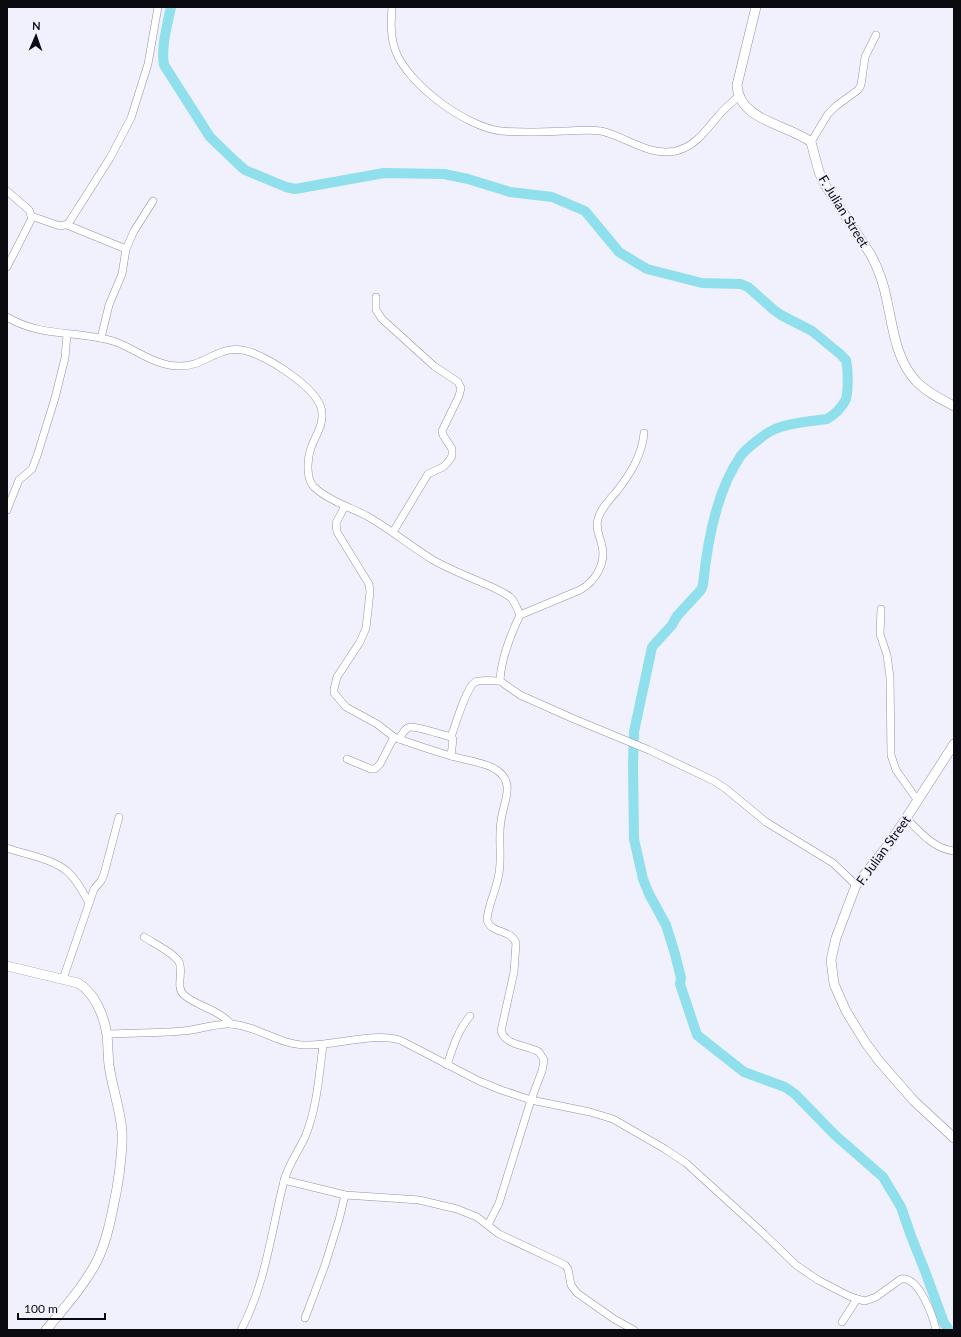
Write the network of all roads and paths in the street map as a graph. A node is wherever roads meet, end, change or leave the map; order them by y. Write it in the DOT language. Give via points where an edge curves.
graph roads {
  1 [pos="158,7"];
  2 [pos="392,7"];
  3 [pos="756,7"];
  4 [pos="876,35"];
  5 [pos="739,96"];
  6 [pos="811,142"];
  7 [pos="7,191"];
  8 [pos="153,201"];
  9 [pos="31,216"];
  10 [pos="66,225"];
  11 [pos="126,249"];
  12 [pos="8,262"];
  13 [pos="376,296"];
  14 [pos="7,317"];
  15 [pos="67,334"];
  16 [pos="101,338"];
  17 [pos="954,406"];
  18 [pos="644,433"];
  19 [pos="345,506"];
  20 [pos="7,510"];
  21 [pos="393,532"];
  22 [pos="881,609"];
  23 [pos="520,615"];
  24 [pos="500,681"];
  25 [pos="451,737"];
  26 [pos="396,738"];
  27 [pos="954,744"];
  28 [pos="451,756"];
  29 [pos="347,759"];
  30 [pos="918,801"];
  31 [pos="119,817"];
  32 [pos="906,818"];
  33 [pos="7,848"];
  34 [pos="954,851"];
  35 [pos="856,885"];
  36 [pos="89,902"];
  37 [pos="144,937"];
  38 [pos="7,966"];
  39 [pos="62,979"];
  40 [pos="470,1016"];
  41 [pos="231,1024"];
  42 [pos="107,1034"];
  43 [pos="323,1045"];
  44 [pos="447,1064"];
  45 [pos="531,1100"];
  46 [pos="954,1138"];
  47 [pos="284,1180"];
  48 [pos="345,1196"];
  49 [pos="488,1225"];
  50 [pos="857,1300"];
  51 [pos="305,1318"];
  52 [pos="842,1322"];
  53 [pos="46,1330"];
  54 [pos="241,1330"];
  55 [pos="634,1330"];
  56 [pos="936,1330"];
  1 -- 10 [label="street" via="149,59 126,129"];
  2 -- 5 [label="street" via="393,42 399,60 406,69 422,88 441,103 471,122 490,129 516,132 602,132 654,150 670,152 683,148 699,138"];
  3 -- 5 [label="street" via="738,85"];
  4 -- 6 [label="street" via="865,57 858,90 828,114"];
  5 -- 6 [label="street" via="752,113"];
  6 -- 17 [label="street, F. Julian Street" via="825,185 878,267 894,336 905,367 917,383"];
  7 -- 9 [label="street" via="27,207"];
  8 -- 11 [label="street"];
  9 -- 10 [label="street" via="60,226"];
  9 -- 12 [label="street"];
  10 -- 11 [label="street"];
  11 -- 16 [label="street" via="120,281"];
  13 -- 21 [label="street" via="376,310 382,319 434,366 458,382 461,388 442,431 452,449 450,459 443,467 428,474"];
  14 -- 15 [label="street" via="27,326"];
  15 -- 16 [label="street"];
  15 -- 20 [label="street" via="65,358 37,456 32,468 19,480"];
  16 -- 19 [label="street" via="117,342 158,362 177,366 194,365 221,351 242,350 254,353 289,373 314,394 322,409 322,425 309,456 311,482 323,494"];
  18 -- 23 [label="street" via="637,461 598,516 597,527 603,555 598,573 585,588"];
  19 -- 21 [label="street"];
  19 -- 26 [label="street" via="336,523 337,532 366,580 370,592 366,628 337,677 334,693 346,707 384,728"];
  21 -- 23 [label="street" via="435,560 508,596"];
  22 -- 30 [label="street" via="880,634 887,655 890,677 891,754 896,770"];
  23 -- 24 [label="street" via="502,663"];
  24 -- 25 [label="street" via="480,681 472,685"];
  24 -- 35 [label="street" via="526,698 697,772 726,789 766,822 833,863"];
  25 -- 26 [label="street" via="410,727"];
  25 -- 28 [label="street"];
  26 -- 28 [label="street"];
  26 -- 29 [label="street" via="375,769"];
  27 -- 30 [label="street, F. Julian Street"];
  28 -- 45 [label="street" via="492,767 507,782 500,831 499,873 488,920 490,926 511,935 516,943 514,972 501,1032 505,1038 516,1044 539,1052 544,1060"];
  30 -- 32 [label="street, F. Julian Street"];
  31 -- 36 [label="street" via="104,874 94,887"];
  32 -- 34 [label="street" via="937,846"];
  32 -- 35 [label="street, F. Julian Street"];
  33 -- 36 [label="street" via="46,860 62,868 71,876"];
  35 -- 46 [label="street, F. Julian Street" via="836,938 831,960 834,984 846,1011 879,1061 914,1101"];
  36 -- 39 [label="street"];
  37 -- 41 [label="street" via="178,961 181,990 184,994 221,1015"];
  38 -- 39 [label="street"];
  39 -- 42 [label="street" via="78,983 89,993 97,1004"];
  40 -- 44 [label="street" via="458,1035"];
  41 -- 42 [label="street" via="182,1031"];
  41 -- 43 [label="street" via="251,1028 291,1044"];
  42 -- 53 [label="street" via="110,1073 120,1110 122,1145 111,1221 91,1271"];
  43 -- 44 [label="street" via="394,1039"];
  43 -- 47 [label="street" via="317,1094 310,1121"];
  44 -- 45 [label="street" via="501,1090"];
  45 -- 49 [label="street" via="499,1203"];
  45 -- 50 [label="street" via="601,1114 665,1149 686,1163 800,1269"];
  47 -- 48 [label="street"];
  47 -- 54 [label="street" via="262,1278"];
  48 -- 49 [label="street" via="419,1200 470,1214"];
  48 -- 51 [label="street" via="327,1259"];
  49 -- 55 [label="street" via="499,1234 565,1265 571,1285 577,1293 614,1320"];
  50 -- 52 [label="street"];
  50 -- 56 [label="street" via="873,1299 899,1280 905,1279 919,1290 931,1312"];
}
